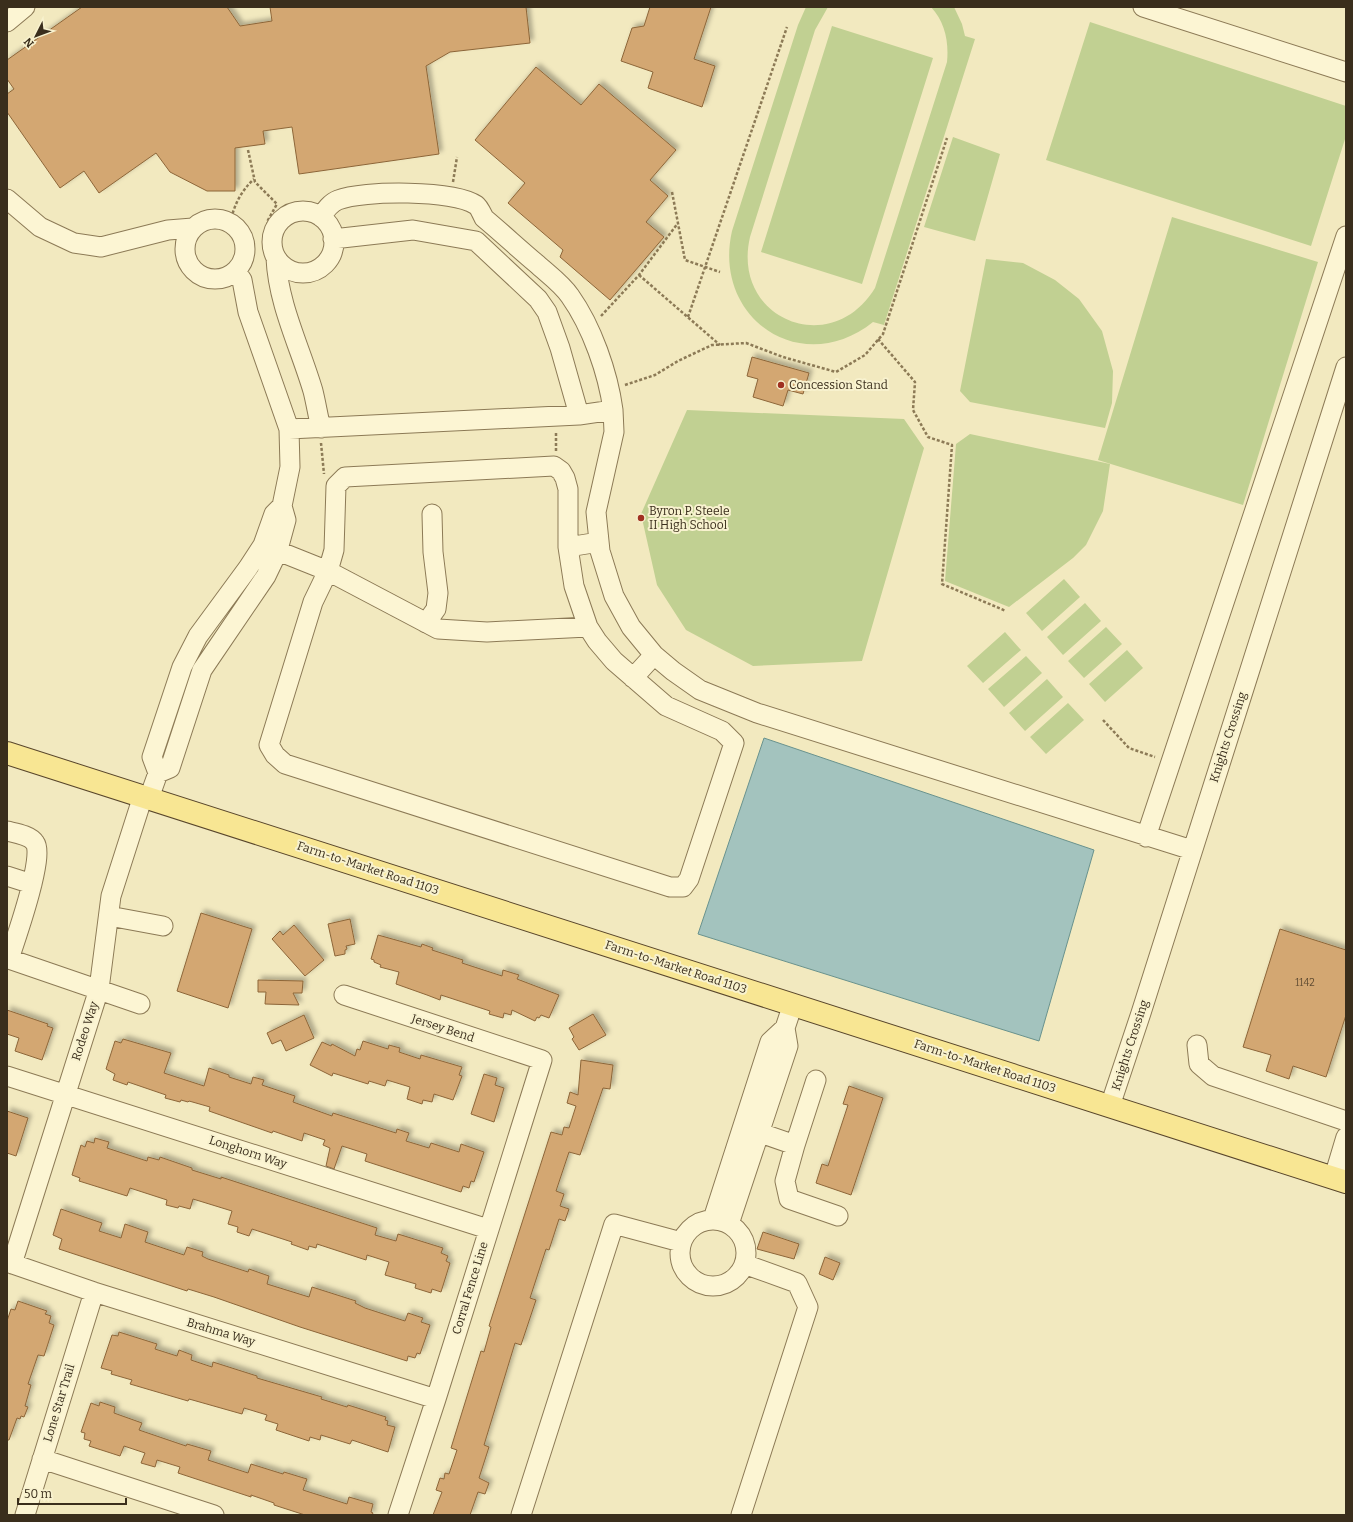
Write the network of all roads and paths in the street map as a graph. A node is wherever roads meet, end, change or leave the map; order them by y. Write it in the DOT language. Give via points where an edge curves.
graph roads {
  1 [pos="25,7"];
  2 [pos="1143,7"];
  3 [pos="7,22"];
  4 [pos="787,27"];
  5 [pos="1346,72"];
  6 [pos="947,138"];
  7 [pos="254,179"];
  8 [pos="672,192"];
  9 [pos="7,199"];
  10 [pos="321,217"];
  11 [pos="230,223"];
  12 [pos="678,223"];
  13 [pos="193,228"];
  14 [pos="1346,236"];
  15 [pos="333,239"];
  16 [pos="522,251"];
  17 [pos="276,258"];
  18 [pos="705,267"];
  19 [pos="506,269"];
  20 [pos="236,271"];
  21 [pos="720,272"];
  22 [pos="638,275"];
  23 [pos="688,317"];
  24 [pos="587,324"];
  25 [pos="878,339"];
  26 [pos="720,345"];
  27 [pos="1346,367"];
  28 [pos="612,401"];
  29 [pos="578,415"];
  30 [pos="556,416"];
  31 [pos="321,428"];
  32 [pos="289,429"];
  33 [pos="554,466"];
  34 [pos="432,514"];
  35 [pos="599,542"];
  36 [pos="568,547"];
  37 [pos="270,549"];
  38 [pos="328,571"];
  39 [pos="1006,611"];
  40 [pos="426,623"];
  41 [pos="588,627"];
  42 [pos="654,655"];
  43 [pos="633,678"];
  44 [pos="1103,720"];
  45 [pos="7,752"];
  46 [pos="1171,763"];
  47 [pos="146,797"];
  48 [pos="7,831"];
  49 [pos="1146,836"];
  50 [pos="1192,850"];
  51 [pos="7,876"];
  52 [pos="32,884"];
  53 [pos="109,916"];
  54 [pos="164,926"];
  55 [pos="8,959"];
  56 [pos="99,989"];
  57 [pos="344,995"];
  58 [pos="140,1004"];
  59 [pos="793,1004"];
  60 [pos="1197,1045"];
  61 [pos="542,1060"];
  62 [pos="7,1076"];
  63 [pos="816,1080"];
  64 [pos="64,1094"];
  65 [pos="1110,1106"];
  66 [pos="1346,1121"];
  67 [pos="752,1130"];
  68 [pos="1346,1137"];
  69 [pos="795,1145"];
  70 [pos="1340,1180"];
  71 [pos="838,1216"];
  72 [pos="721,1222"];
  73 [pos="488,1229"];
  74 [pos="681,1242"];
  75 [pos="9,1263"];
  76 [pos="744,1264"];
  77 [pos="94,1292"];
  78 [pos="436,1399"];
  79 [pos="42,1459"];
  80 [pos="25,1515"];
  81 [pos="214,1515"];
  82 [pos="398,1515"];
  83 [pos="521,1515"];
  84 [pos="741,1515"];
  1 -- 3 [label="street"];
  2 -- 5 [label="street"];
  4 -- 18 [label="path"];
  6 -- 25 [label="path" via="883,334"];
  7 -- 11 [label="path" via="244,188 234,207"];
  8 -- 12 [label="path"];
  9 -- 13 [label="street" via="40,227 74,243 101,247 168,230"];
  10 -- 15 [label="street" via="328,224"];
  10 -- 16 [label="street" via="337,200 374,193 451,196 476,205 484,218"];
  10 -- 17 [label="street" via="301,212 282,219 273,237"];
  11 -- 13 [label="street" via="211,219"];
  11 -- 20 [label="street" via="243,238 245,248 244,257"];
  12 -- 18 [label="path" via="685,260"];
  12 -- 22 [label="path"];
  13 -- 20 [label="street" via="185,246 186,256 196,273 205,278 215,279 224,278"];
  14 -- 46 [label="street"];
  15 -- 17 [label="street" via="332,253 327,262 310,272 291,270"];
  15 -- 19 [label="street" via="413,230 457,237 476,242"];
  16 -- 19 [label="street"];
  16 -- 24 [label="street" via="570,295"];
  17 -- 31 [label="street" via="277,279"];
  18 -- 21 [label="path"];
  18 -- 23 [label="path"];
  19 -- 29 [label="street" via="538,299 547,312 560,348"];
  20 -- 32 [label="street" via="242,280 248,312"];
  22 -- 23 [label="path"];
  22 -- 24 [label="path" via="597,320"];
  23 -- 26 [label="path"];
  24 -- 28 [label="street"];
  25 -- 26 [label="path" via="865,355 836,372 746,343"];
  25 -- 39 [label="path" via="915,382 913,410 928,436 952,445 942,584"];
  26 -- 28 [label="path" via="678,361 655,376 630,382"];
  27 -- 50 [label="street, Knights Crossing"];
  28 -- 29 [label="street"];
  28 -- 35 [label="street" via="614,432 596,512"];
  29 -- 30 [label="street"];
  30 -- 31 [label="street"];
  30 -- 33 [label="path" via="557,444"];
  31 -- 32 [label="street"];
  32 -- 37 [label="street" via="290,467 282,506 286,520"];
  33 -- 36 [label="street" via="561,471 568,489"];
  33 -- 38 [label="street" via="345,477 336,486 334,550"];
  34 -- 40 [label="street" via="438,593 436,609"];
  35 -- 36 [label="street"];
  35 -- 42 [label="street" via="614,596 631,627"];
  36 -- 41 [label="street" via="574,586"];
  37 -- 38 [label="street"];
  37 -- 47 [label="street, Rodeo Way" via="248,568 198,636 182,667 152,757 158,773"];
  38 -- 40 [label="street"];
  38 -- 43 [label="street" via="313,602 272,730 269,745 285,764 670,888 683,887 689,878 734,742 722,731 666,706"];
  40 -- 41 [label="street" via="438,629 487,632"];
  41 -- 43 [label="street" via="614,661"];
  42 -- 43 [label="street"];
  42 -- 49 [label="street" via="700,690 757,713"];
  44 -- 46 [label="path" via="1129,748"];
  45 -- 47 [label="main road, Farm-to-Market Road 1103"];
  46 -- 49 [label="street"];
  47 -- 53 [label="street, Rodeo Way" via="111,896"];
  47 -- 59 [label="main road, Farm-to-Market Road 1103"];
  48 -- 52 [label="street" via="36,843 38,850"];
  49 -- 50 [label="street"];
  50 -- 65 [label="street, Knights Crossing"];
  51 -- 52 [label="street"];
  52 -- 55 [label="street"];
  53 -- 54 [label="street"];
  53 -- 56 [label="street, Rodeo Way"];
  55 -- 56 [label="street"];
  56 -- 58 [label="street"];
  56 -- 64 [label="street, Rodeo Way"];
  57 -- 61 [label="street, Jersey Bend"];
  59 -- 65 [label="main road, Farm-to-Market Road 1103"];
  59 -- 67 [label="street" via="785,1028 770,1042"];
  60 -- 66 [label="street" via="1199,1064 1213,1076"];
  61 -- 73 [label="street, Corral Fence Line"];
  62 -- 64 [label="street, Longhorn Way"];
  63 -- 69 [label="street"];
  64 -- 73 [label="street, Longhorn Way"];
  64 -- 75 [label="street, Rodeo Way"];
  65 -- 70 [label="main road, Farm-to-Market Road 1103"];
  67 -- 69 [label="street"];
  67 -- 72 [label="street"];
  68 -- 70 [label="street"];
  69 -- 71 [label="street" via="785,1181 789,1199"];
  72 -- 74 [label="street" via="702,1221 685,1233"];
  72 -- 76 [label="street" via="741,1236 746,1246"];
  73 -- 78 [label="street, Corral Fence Line"];
  74 -- 76 [label="street" via="679,1253 686,1273 703,1285 714,1287 725,1284 735,1278"];
  74 -- 83 [label="street" via="614,1224"];
  75 -- 77 [label="street, Brahma Way"];
  76 -- 84 [label="street" via="797,1283 808,1307"];
  77 -- 78 [label="street, Brahma Way"];
  77 -- 79 [label="street, Lone Star Trail"];
  78 -- 82 [label="street, Corral Fence Line"];
  79 -- 80 [label="street, Lone Star Trail"];
  79 -- 81 [label="street"];
}
